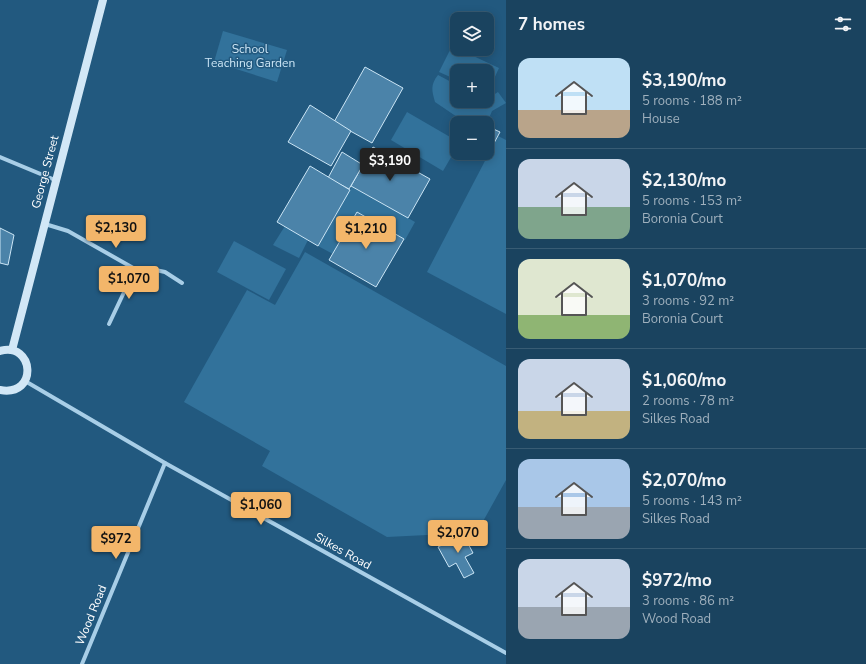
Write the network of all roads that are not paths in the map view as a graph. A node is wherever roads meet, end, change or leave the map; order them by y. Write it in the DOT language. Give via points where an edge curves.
graph roads {
  1 [pos="103,0"];
  2 [pos="0,157"];
  3 [pos="56,180"];
  4 [pos="44,224"];
  5 [pos="135,269"];
  6 [pos="182,283"];
  7 [pos="109,324"];
  8 [pos="12,350"];
  9 [pos="0,351"];
  10 [pos="25,381"];
  11 [pos="0,390"];
  12 [pos="164,463"];
  13 [pos="506,653"];
  14 [pos="82,664"];
  1 -- 3 [label="street, George Street"];
  2 -- 3 [label="street"];
  3 -- 4 [label="street, George Street"];
  4 -- 5 [label="street" via="68,231"];
  4 -- 8 [label="street, George Street"];
  5 -- 6 [label="street" via="164,272"];
  5 -- 7 [label="street"];
  8 -- 9 [label="street"];
  8 -- 10 [label="street" via="18,352 27,364"];
  10 -- 11 [label="street" via="14,390"];
  10 -- 12 [label="street, Silkes Road"];
  12 -- 13 [label="street, Silkes Road"];
  12 -- 14 [label="street, Wood Road"];
}
